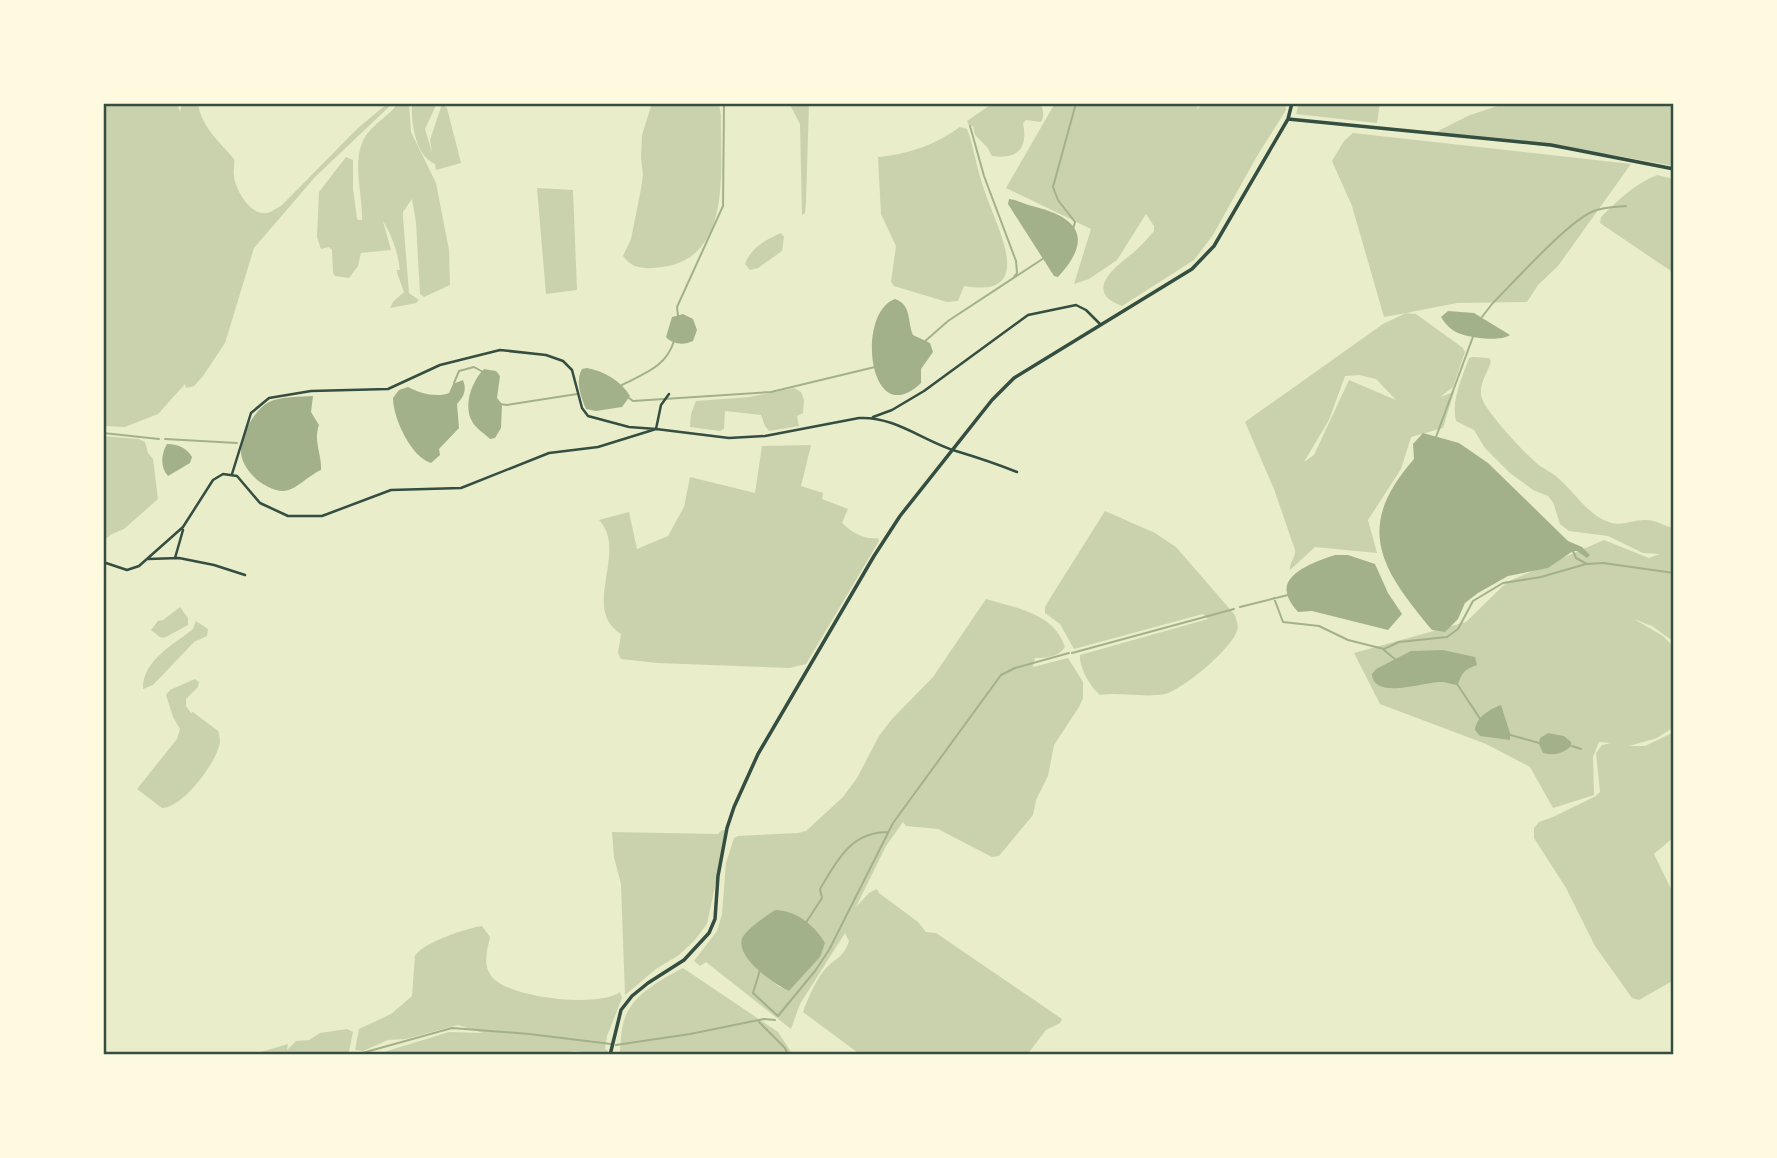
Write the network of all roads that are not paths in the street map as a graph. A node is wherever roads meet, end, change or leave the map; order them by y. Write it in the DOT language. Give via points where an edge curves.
graph roads {
  1 [pos="1292,103"];
  2 [pos="1288,119"];
  3 [pos="1674,169"];
  4 [pos="1100,325"];
  5 [pos="668,396"];
  6 [pos="873,417"];
  7 [pos="656,429"];
  8 [pos="954,450"];
  9 [pos="1017,472"];
  10 [pos="232,474"];
  11 [pos="183,527"];
  12 [pos="148,559"];
  13 [pos="175,559"];
  14 [pos="103,562"];
  15 [pos="245,575"];
  16 [pos="611,1055"];
  1 -- 2 [label="street"];
  2 -- 3 [label="street" via="1551,145"];
  2 -- 4 [label="street" via="1203,260"];
  4 -- 6 [label="street" via="1076,305 1028,315 924,391"];
  4 -- 8 [label="street" via="1014,378"];
  5 -- 7 [label="street"];
  6 -- 7 [label="street" via="729,438"];
  6 -- 8 [label="street"];
  7 -- 10 [label="street" via="598,447 549,453 461,488 390,490 322,516 288,516 260,503"];
  7 -- 10 [label="street" via="588,416 572,370 563,361 500,350 440,365 388,389 311,391 269,398 251,413"];
  8 -- 9 [label="street"];
  8 -- 16 [label="street" via="900,516 758,754 727,828 715,919 709,933 684,960 632,996 621,1010"];
  10 -- 11 [label="street" via="213,480"];
  11 -- 12 [label="street"];
  11 -- 13 [label="street"];
  12 -- 13 [label="street"];
  12 -- 14 [label="street" via="127,570"];
  13 -- 15 [label="street"];
}
